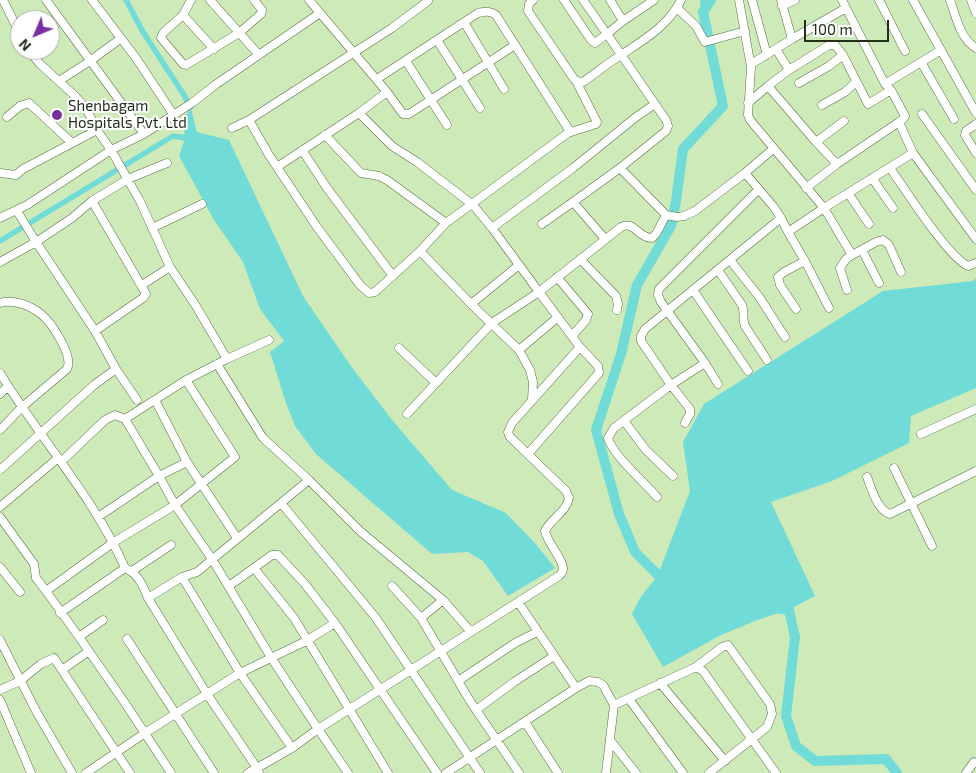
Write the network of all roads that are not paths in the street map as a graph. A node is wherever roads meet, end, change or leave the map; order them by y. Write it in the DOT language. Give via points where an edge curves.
graph roads {
  1 [pos="3,0"];
  2 [pos="46,0"];
  3 [pos="92,0"];
  4 [pos="190,0"];
  5 [pos="210,0"];
  6 [pos="254,0"];
  7 [pos="309,0"];
  8 [pos="532,0"];
  9 [pos="564,0"];
  10 [pos="583,0"];
  11 [pos="610,0"];
  12 [pos="654,0"];
  13 [pos="681,0"];
  14 [pos="739,0"];
  15 [pos="752,0"];
  16 [pos="795,0"];
  17 [pos="842,0"];
  18 [pos="879,0"];
  19 [pos="913,0"];
  20 [pos="950,0"];
  21 [pos="971,0"];
  22 [pos="428,1"];
  23 [pos="782,3"];
  24 [pos="677,8"];
  25 [pos="846,8"];
  26 [pos="320,13"];
  27 [pos="976,13"];
  28 [pos="10,14"];
  29 [pos="183,15"];
  30 [pos="623,21"];
  31 [pos="464,22"];
  32 [pos="745,31"];
  33 [pos="239,33"];
  34 [pos="606,34"];
  35 [pos="120,39"];
  36 [pos="792,39"];
  37 [pos="437,40"];
  38 [pos="515,46"];
  39 [pos="976,48"];
  40 [pos="214,49"];
  41 [pos="776,49"];
  42 [pos="941,50"];
  43 [pos="904,51"];
  44 [pos="354,53"];
  45 [pos="259,55"];
  46 [pos="621,55"];
  47 [pos="767,55"];
  48 [pos="843,55"];
  49 [pos="37,60"];
  50 [pos="406,61"];
  51 [pos="90,62"];
  52 [pos="921,62"];
  53 [pos="488,63"];
  54 [pos="750,64"];
  55 [pos="789,70"];
  56 [pos="377,79"];
  57 [pos="462,79"];
  58 [pos="58,81"];
  59 [pos="576,81"];
  60 [pos="856,82"];
  61 [pos="798,83"];
  62 [pos="768,86"];
  63 [pos="888,87"];
  64 [pos="504,89"];
  65 [pos="387,92"];
  66 [pos="430,100"];
  67 [pos="748,103"];
  68 [pos="655,104"];
  69 [pos="822,105"];
  70 [pos="480,108"];
  71 [pos="359,113"];
  72 [pos="976,113"];
  73 [pos="172,114"];
  74 [pos="922,114"];
  75 [pos="7,117"];
  76 [pos="954,119"];
  77 [pos="249,120"];
  78 [pos="844,120"];
  79 [pos="898,122"];
  80 [pos="976,124"];
  81 [pos="447,126"];
  82 [pos="232,128"];
  83 [pos="97,130"];
  84 [pos="568,133"];
  85 [pos="144,134"];
  86 [pos="324,134"];
  87 [pos="816,142"];
  88 [pos="72,143"];
  89 [pos="773,149"];
  90 [pos="111,150"];
  91 [pos="302,150"];
  92 [pos="913,153"];
  93 [pos="976,153"];
  94 [pos="167,163"];
  95 [pos="837,164"];
  96 [pos="278,167"];
  97 [pos="620,168"];
  98 [pos="890,168"];
  99 [pos="0,173"];
  100 [pos="745,173"];
  101 [pos="872,178"];
  102 [pos="128,179"];
  103 [pos="806,188"];
  104 [pos="759,189"];
  105 [pos="976,190"];
  106 [pos="848,194"];
  107 [pos="92,201"];
  108 [pos="573,202"];
  109 [pos="202,204"];
  110 [pos="473,205"];
  111 [pos="824,208"];
  112 [pos="893,208"];
  113 [pos="17,211"];
  114 [pos="671,216"];
  115 [pos="0,218"];
  116 [pos="781,218"];
  117 [pos="446,223"];
  118 [pos="542,224"];
  119 [pos="869,224"];
  120 [pos="152,228"];
  121 [pos="492,228"];
  122 [pos="788,232"];
  123 [pos="605,239"];
  124 [pos="976,239"];
  125 [pos="36,242"];
  126 [pos="862,250"];
  127 [pos="420,251"];
  128 [pos="852,255"];
  129 [pos="580,259"];
  130 [pos="730,260"];
  131 [pos="805,261"];
  132 [pos="0,262"];
  133 [pos="976,263"];
  134 [pos="519,265"];
  135 [pos="170,266"];
  136 [pos="718,270"];
  137 [pos="902,272"];
  138 [pos="393,276"];
  139 [pos="557,277"];
  140 [pos="879,283"];
  141 [pos="142,285"];
  142 [pos="693,290"];
  143 [pos="847,290"];
  144 [pos="538,292"];
  145 [pos="0,303"];
  146 [pos="471,304"];
  147 [pos="829,308"];
  148 [pos="796,309"];
  149 [pos="617,310"];
  150 [pos="668,311"];
  151 [pos="558,317"];
  152 [pos="492,323"];
  153 [pos="95,331"];
  154 [pos="572,336"];
  155 [pos="785,337"];
  156 [pos="269,340"];
  157 [pos="580,347"];
  158 [pos="399,348"];
  159 [pos="519,350"];
  160 [pos="227,359"];
  161 [pos="767,360"];
  162 [pos="705,363"];
  163 [pos="218,364"];
  164 [pos="116,369"];
  165 [pos="748,371"];
  166 [pos="0,373"];
  167 [pos="186,380"];
  168 [pos="436,383"];
  169 [pos="718,384"];
  170 [pos="671,385"];
  171 [pos="8,386"];
  172 [pos="0,394"];
  173 [pos="137,400"];
  174 [pos="155,400"];
  175 [pos="532,400"];
  176 [pos="22,407"];
  177 [pos="976,409"];
  178 [pos="407,414"];
  179 [pos="125,420"];
  180 [pos="624,421"];
  181 [pos="685,423"];
  182 [pos="0,430"];
  183 [pos="41,432"];
  184 [pos="921,434"];
  185 [pos="528,454"];
  186 [pos="59,460"];
  187 [pos="187,462"];
  188 [pos="894,468"];
  189 [pos="0,470"];
  190 [pos="976,471"];
  191 [pos="159,476"];
  192 [pos="673,476"];
  193 [pos="867,477"];
  194 [pos="309,480"];
  195 [pos="202,483"];
  196 [pos="657,497"];
  197 [pos="281,502"];
  198 [pos="911,504"];
  199 [pos="175,505"];
  200 [pos="0,507"];
  201 [pos="0,517"];
  202 [pos="98,517"];
  203 [pos="237,538"];
  204 [pos="114,542"];
  205 [pos="171,545"];
  206 [pos="932,546"];
  207 [pos="212,559"];
  208 [pos="0,567"];
  209 [pos="254,568"];
  210 [pos="129,569"];
  211 [pos="182,577"];
  212 [pos="229,586"];
  213 [pos="392,586"];
  214 [pos="46,590"];
  215 [pos="20,592"];
  216 [pos="148,598"];
  217 [pos="443,600"];
  218 [pos="518,602"];
  219 [pos="60,613"];
  220 [pos="421,618"];
  221 [pos="103,620"];
  222 [pos="335,623"];
  223 [pos="471,632"];
  224 [pos="537,632"];
  225 [pos="79,637"];
  226 [pos="127,639"];
  227 [pos="0,640"];
  228 [pos="306,640"];
  229 [pos="89,650"];
  230 [pos="440,652"];
  231 [pos="554,656"];
  232 [pos="272,658"];
  233 [pos="696,667"];
  234 [pos="62,670"];
  235 [pos="410,671"];
  236 [pos="240,673"];
  237 [pos="20,681"];
  238 [pos="458,681"];
  239 [pos="660,683"];
  240 [pos="576,688"];
  241 [pos="380,689"];
  242 [pos="0,690"];
  243 [pos="207,694"];
  244 [pos="629,699"];
  245 [pos="0,700"];
  246 [pos="614,706"];
  247 [pos="349,710"];
  248 [pos="476,710"];
  249 [pos="176,715"];
  250 [pos="525,722"];
  251 [pos="318,729"];
  252 [pos="145,733"];
  253 [pos="751,739"];
  254 [pos="498,740"];
  255 [pos="610,740"];
  256 [pos="292,748"];
  257 [pos="116,752"];
  258 [pos="470,758"];
  259 [pos="725,761"];
  260 [pos="975,761"];
  261 [pos="258,770"];
  262 [pos="129,772"];
  263 [pos="31,773"];
  264 [pos="72,773"];
  265 [pos="86,773"];
  266 [pos="171,773"];
  267 [pos="214,773"];
  268 [pos="248,773"];
  269 [pos="348,773"];
  270 [pos="388,773"];
  271 [pos="437,773"];
  272 [pos="446,773"];
  273 [pos="480,773"];
  274 [pos="519,773"];
  275 [pos="558,773"];
  276 [pos="606,773"];
  277 [pos="636,773"];
  278 [pos="683,773"];
  279 [pos="709,773"];
  280 [pos="776,773"];
  281 [pos="966,773"];
  1 -- 28 [label="street"];
  2 -- 51 [label="street"];
  3 -- 35 [label="street"];
  4 -- 29 [label="street"];
  5 -- 33 [label="street"];
  6 -- 33 [label="street" via="262,11"];
  7 -- 26 [label="street"];
  8 -- 59 [label="street" via="528,11"];
  9 -- 34 [label="street" via="593,43"];
  10 -- 34 [label="street"];
  11 -- 30 [label="street"];
  12 -- 30 [label="street"];
  13 -- 24 [label="street"];
  14 -- 32 [label="street"];
  15 -- 47 [label="street"];
  16 -- 23 [label="street"];
  17 -- 25 [label="street"];
  18 -- 43 [label="street"];
  19 -- 42 [label="street"];
  20 -- 39 [label="street" via="964,35"];
  21 -- 27 [label="street"];
  22 -- 44 [label="street"];
  23 -- 36 [label="street"];
  24 -- 32 [label="street" via="693,21 703,40 712,41"];
  24 -- 46 [label="street" via="647,38"];
  25 -- 36 [label="street"];
  25 -- 63 [label="street"];
  26 -- 44 [label="street"];
  26 -- 45 [label="street"];
  29 -- 40 [label="street"];
  29 -- 40 [label="street" via="163,33 162,38 183,64 189,65"];
  30 -- 34 [label="street"];
  31 -- 37 [label="street"];
  31 -- 38 [label="street" via="478,13 491,12"];
  31 -- 53 [label="street"];
  32 -- 54 [label="street"];
  33 -- 40 [label="street"];
  33 -- 45 [label="street"];
  34 -- 46 [label="street"];
  35 -- 51 [label="street"];
  35 -- 73 [label="street"];
  36 -- 41 [label="street"];
  37 -- 50 [label="street"];
  37 -- 57 [label="street"];
  38 -- 53 [label="street"];
  38 -- 84 [label="street" via="566,124"];
  41 -- 47 [label="street"];
  41 -- 55 [label="street"];
  42 -- 52 [label="street"];
  42 -- 72 [label="street"];
  44 -- 56 [label="street"];
  44 -- 77 [label="street"];
  45 -- 73 [label="street"];
  46 -- 59 [label="street" via="583,82"];
  46 -- 68 [label="street"];
  47 -- 54 [label="street"];
  48 -- 55 [label="street" via="835,45 829,45"];
  48 -- 60 [label="street"];
  48 -- 61 [label="street"];
  49 -- 58 [label="street"];
  50 -- 56 [label="street"];
  50 -- 66 [label="street"];
  51 -- 58 [label="street"];
  51 -- 85 [label="street"];
  52 -- 63 [label="street"];
  52 -- 76 [label="street"];
  53 -- 57 [label="street"];
  53 -- 64 [label="street"];
  54 -- 67 [label="street"];
  55 -- 62 [label="street"];
  56 -- 65 [label="street"];
  57 -- 66 [label="street"];
  57 -- 70 [label="street"];
  58 -- 83 [label="street" via="86,108"];
  59 -- 84 [label="street" via="597,122"];
  60 -- 63 [label="street" via="868,104"];
  60 -- 69 [label="street"];
  62 -- 67 [label="street"];
  62 -- 87 [label="street"];
  63 -- 79 [label="street" via="905,116"];
  65 -- 66 [label="street" via="405,115"];
  65 -- 71 [label="street"];
  66 -- 81 [label="street"];
  67 -- 89 [label="street" via="750,120"];
  68 -- 97 [label="street" via="666,120 667,129"];
  68 -- 121 [label="street"];
  71 -- 86 [label="street"];
  71 -- 110 [label="street" via="392,146"];
  73 -- 85 [label="street"];
  74 -- 105 [label="street"];
  75 -- 88 [label="street" via="20,106 29,104"];
  77 -- 82 [label="street"];
  77 -- 96 [label="street"];
  78 -- 87 [label="street"];
  79 -- 92 [label="street"];
  79 -- 95 [label="street"];
  80 -- 93 [label="street" via="965,135"];
  83 -- 88 [label="street"];
  83 -- 90 [label="street"];
  84 -- 110 [label="street"];
  85 -- 90 [label="street"];
  86 -- 91 [label="street"];
  86 -- 117 [label="street" via="361,173 387,180"];
  87 -- 95 [label="street"];
  88 -- 99 [label="street" via="16,175"];
  89 -- 100 [label="street"];
  89 -- 103 [label="street"];
  90 -- 102 [label="street"];
  90 -- 113 [label="street"];
  91 -- 96 [label="street"];
  91 -- 138 [label="street" via="326,188"];
  92 -- 98 [label="street"];
  92 -- 124 [label="street"];
  94 -- 102 [label="street"];
  95 -- 103 [label="street"];
  96 -- 138 [label="street" via="364,290 375,292"];
  97 -- 108 [label="street"];
  97 -- 114 [label="street"];
  98 -- 101 [label="street"];
  98 -- 133 [label="street" via="959,260 968,266"];
  100 -- 104 [label="street"];
  100 -- 114 [label="street" via="696,211 684,216"];
  101 -- 106 [label="street"];
  101 -- 112 [label="street"];
  102 -- 107 [label="street"];
  102 -- 120 [label="street"];
  103 -- 111 [label="street"];
  104 -- 116 [label="street"];
  104 -- 150 [label="street" via="659,289 660,302"];
  106 -- 111 [label="street"];
  106 -- 119 [label="street"];
  107 -- 125 [label="street"];
  107 -- 141 [label="street"];
  108 -- 118 [label="street"];
  108 -- 123 [label="street"];
  109 -- 120 [label="street"];
  110 -- 117 [label="street"];
  110 -- 121 [label="street"];
  111 -- 122 [label="street"];
  111 -- 128 [label="street"];
  113 -- 115 [label="street"];
  113 -- 125 [label="street"];
  114 -- 123 [label="street" via="652,238 626,224"];
  116 -- 122 [label="street"];
  116 -- 130 [label="street"];
  117 -- 127 [label="street"];
  120 -- 135 [label="street"];
  121 -- 134 [label="street"];
  122 -- 131 [label="street"];
  123 -- 129 [label="street"];
  125 -- 132 [label="street"];
  125 -- 153 [label="street"];
  126 -- 128 [label="street"];
  126 -- 137 [label="street" via="884,240"];
  126 -- 140 [label="street"];
  127 -- 138 [label="street"];
  127 -- 146 [label="street"];
  128 -- 143 [label="street" via="840,268"];
  129 -- 139 [label="street"];
  129 -- 149 [label="street" via="616,296"];
  130 -- 136 [label="street"];
  130 -- 155 [label="street"];
  131 -- 147 [label="street"];
  131 -- 148 [label="street" via="778,277"];
  134 -- 144 [label="street"];
  134 -- 146 [label="street"];
  135 -- 141 [label="street"];
  135 -- 160 [label="street"];
  136 -- 142 [label="street"];
  136 -- 161 [label="street" via="742,304 745,326"];
  139 -- 144 [label="street"];
  139 -- 154 [label="street" via="588,314"];
  141 -- 153 [label="street" via="146,294 143,298"];
  142 -- 150 [label="street"];
  142 -- 165 [label="street"];
  144 -- 151 [label="street"];
  144 -- 152 [label="street"];
  145 -- 176 [label="street" via="13,301 42,314 63,344 69,360 67,369"];
  146 -- 152 [label="street"];
  150 -- 162 [label="street"];
  150 -- 170 [label="street" via="645,329 641,341"];
  151 -- 154 [label="street"];
  151 -- 159 [label="street"];
  152 -- 159 [label="street"];
  152 -- 168 [label="street"];
  153 -- 164 [label="street"];
  154 -- 157 [label="street"];
  156 -- 160 [label="street"];
  157 -- 175 [label="street"];
  157 -- 185 [label="street" via="598,366 599,373"];
  158 -- 168 [label="street"];
  159 -- 175 [label="street" via="530,370"];
  160 -- 163 [label="street"];
  162 -- 169 [label="street"];
  162 -- 170 [label="street"];
  163 -- 167 [label="street"];
  163 -- 194 [label="street" via="263,438"];
  164 -- 173 [label="street"];
  164 -- 183 [label="street" via="94,384"];
  166 -- 171 [label="street"];
  167 -- 174 [label="street"];
  167 -- 195 [label="street" via="235,456"];
  168 -- 178 [label="street"];
  170 -- 180 [label="street"];
  170 -- 181 [label="street" via="690,410"];
  171 -- 172 [label="street"];
  171 -- 176 [label="street"];
  174 -- 179 [label="street"];
  174 -- 187 [label="street"];
  175 -- 185 [label="street" via="512,422 508,432"];
  176 -- 182 [label="street"];
  176 -- 183 [label="street"];
  177 -- 184 [label="street"];
  179 -- 186 [label="street" via="115,415 105,420"];
  179 -- 191 [label="street"];
  180 -- 192 [label="street" via="646,450"];
  180 -- 196 [label="street" via="609,434 609,443"];
  183 -- 186 [label="street"];
  183 -- 189 [label="street"];
  185 -- 218 [label="street" via="566,491 569,498 563,511 545,531 561,563 562,572"];
  186 -- 200 [label="street"];
  186 -- 202 [label="street"];
  187 -- 191 [label="street"];
  187 -- 195 [label="street"];
  188 -- 198 [label="street"];
  190 -- 198 [label="street"];
  191 -- 199 [label="street"];
  191 -- 202 [label="street"];
  193 -- 198 [label="street" via="886,513 894,513"];
  194 -- 197 [label="street"];
  194 -- 217 [label="street" via="360,531"];
  195 -- 199 [label="street"];
  195 -- 203 [label="street"];
  197 -- 203 [label="street"];
  197 -- 235 [label="street" via="376,618"];
  198 -- 206 [label="street"];
  199 -- 204 [label="street"];
  199 -- 207 [label="street"];
  201 -- 214 [label="street" via="34,564 36,578"];
  202 -- 204 [label="street"];
  203 -- 207 [label="street"];
  204 -- 210 [label="street"];
  204 -- 214 [label="street"];
  205 -- 210 [label="street"];
  207 -- 211 [label="street" via="197,572"];
  207 -- 212 [label="street"];
  208 -- 215 [label="street"];
  209 -- 212 [label="street"];
  209 -- 222 [label="street" via="276,554 282,557"];
  209 -- 228 [label="street" via="294,618"];
  210 -- 216 [label="street" via="142,584"];
  210 -- 219 [label="street"];
  211 -- 216 [label="street"];
  211 -- 236 [label="street"];
  212 -- 232 [label="street"];
  213 -- 220 [label="street"];
  214 -- 219 [label="street"];
  216 -- 243 [label="street"];
  217 -- 220 [label="street"];
  217 -- 223 [label="street"];
  218 -- 223 [label="street"];
  218 -- 224 [label="street"];
  219 -- 225 [label="street"];
  220 -- 230 [label="street"];
  221 -- 225 [label="street"];
  222 -- 228 [label="street"];
  222 -- 241 [label="street"];
  223 -- 230 [label="street"];
  224 -- 231 [label="street"];
  224 -- 238 [label="street"];
  225 -- 229 [label="street"];
  226 -- 249 [label="street"];
  227 -- 237 [label="street"];
  228 -- 232 [label="street"];
  228 -- 247 [label="street"];
  229 -- 234 [label="street"];
  229 -- 252 [label="street"];
  230 -- 235 [label="street"];
  230 -- 238 [label="street"];
  231 -- 240 [label="street"];
  231 -- 248 [label="street"];
  232 -- 236 [label="street"];
  232 -- 251 [label="street"];
  233 -- 239 [label="street"];
  233 -- 253 [label="street" via="703,671"];
  233 -- 253 [label="street" via="722,646 728,645 732,650 770,704 772,714 767,727"];
  234 -- 237 [label="street" via="54,658"];
  234 -- 257 [label="street"];
  235 -- 241 [label="street"];
  235 -- 258 [label="street"];
  236 -- 243 [label="street"];
  236 -- 256 [label="street"];
  237 -- 242 [label="street"];
  237 -- 264 [label="street"];
  238 -- 248 [label="street"];
  239 -- 244 [label="street"];
  239 -- 259 [label="street"];
  240 -- 246 [label="street" via="598,682"];
  240 -- 250 [label="street"];
  241 -- 247 [label="street"];
  241 -- 271 [label="street"];
  243 -- 249 [label="street"];
  243 -- 261 [label="street"];
  244 -- 246 [label="street"];
  244 -- 278 [label="street"];
  245 -- 263 [label="street"];
  246 -- 255 [label="street"];
  247 -- 251 [label="street"];
  247 -- 270 [label="street"];
  248 -- 254 [label="street"];
  249 -- 252 [label="street"];
  249 -- 267 [label="street"];
  250 -- 254 [label="street"];
  250 -- 275 [label="street"];
  251 -- 256 [label="street"];
  251 -- 269 [label="street"];
  252 -- 257 [label="street"];
  252 -- 266 [label="street"];
  253 -- 259 [label="street"];
  253 -- 280 [label="street"];
  254 -- 258 [label="street"];
  254 -- 274 [label="street"];
  255 -- 276 [label="street"];
  255 -- 277 [label="street"];
  256 -- 261 [label="street"];
  257 -- 262 [label="street"];
  257 -- 265 [label="street"];
  258 -- 272 [label="street"];
  258 -- 273 [label="street"];
  259 -- 279 [label="street"];
  260 -- 281 [label="street"];
  261 -- 268 [label="street"];
}
